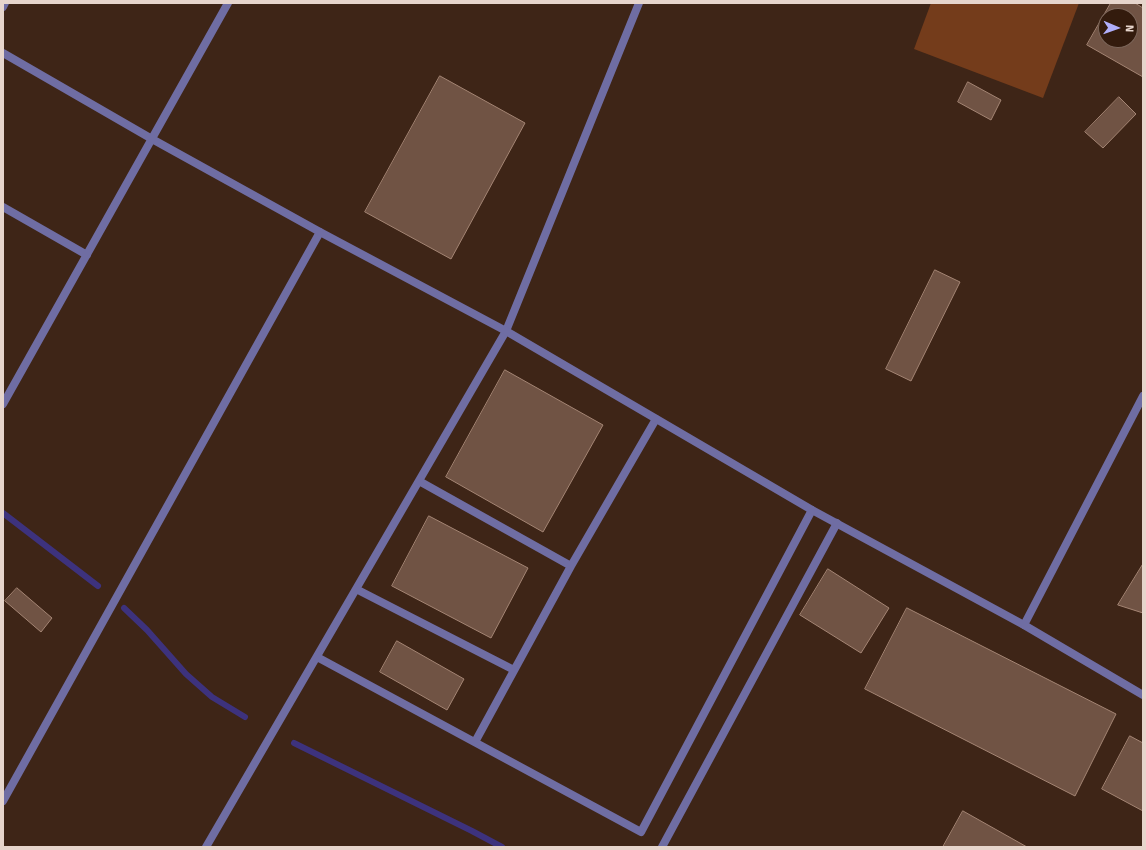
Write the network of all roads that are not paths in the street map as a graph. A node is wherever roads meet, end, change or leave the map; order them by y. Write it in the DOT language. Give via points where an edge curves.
graph roads {
  1 [pos="5,3"];
  2 [pos="228,3"];
  3 [pos="639,3"];
  4 [pos="3,7"];
  5 [pos="3,53"];
  6 [pos="152,139"];
  7 [pos="3,206"];
  8 [pos="320,232"];
  9 [pos="87,255"];
  10 [pos="506,331"];
  11 [pos="1143,396"];
  12 [pos="3,404"];
  13 [pos="656,419"];
  14 [pos="419,481"];
  15 [pos="812,510"];
  16 [pos="836,523"];
  17 [pos="571,566"];
  18 [pos="356,589"];
  19 [pos="1024,625"];
  20 [pos="317,657"];
  21 [pos="514,670"];
  22 [pos="1143,695"];
  23 [pos="475,742"];
  24 [pos="3,800"];
  25 [pos="206,847"];
  26 [pos="662,847"];
  1 -- 4 [label="street"];
  2 -- 6 [label="street"];
  3 -- 10 [label="street"];
  5 -- 6 [label="street"];
  6 -- 8 [label="street"];
  6 -- 9 [label="street"];
  7 -- 9 [label="street"];
  8 -- 10 [label="street"];
  8 -- 24 [label="street"];
  9 -- 12 [label="street"];
  10 -- 13 [label="street"];
  10 -- 14 [label="street"];
  11 -- 19 [label="street"];
  13 -- 15 [label="street"];
  13 -- 17 [label="street"];
  14 -- 17 [label="street"];
  14 -- 18 [label="street"];
  15 -- 16 [label="street"];
  15 -- 23 [label="street" via="641,832"];
  16 -- 19 [label="street"];
  16 -- 26 [label="street"];
  17 -- 21 [label="street"];
  18 -- 20 [label="street"];
  18 -- 21 [label="street"];
  19 -- 22 [label="street"];
  20 -- 23 [label="street"];
  20 -- 25 [label="street"];
  21 -- 23 [label="street"];
}
